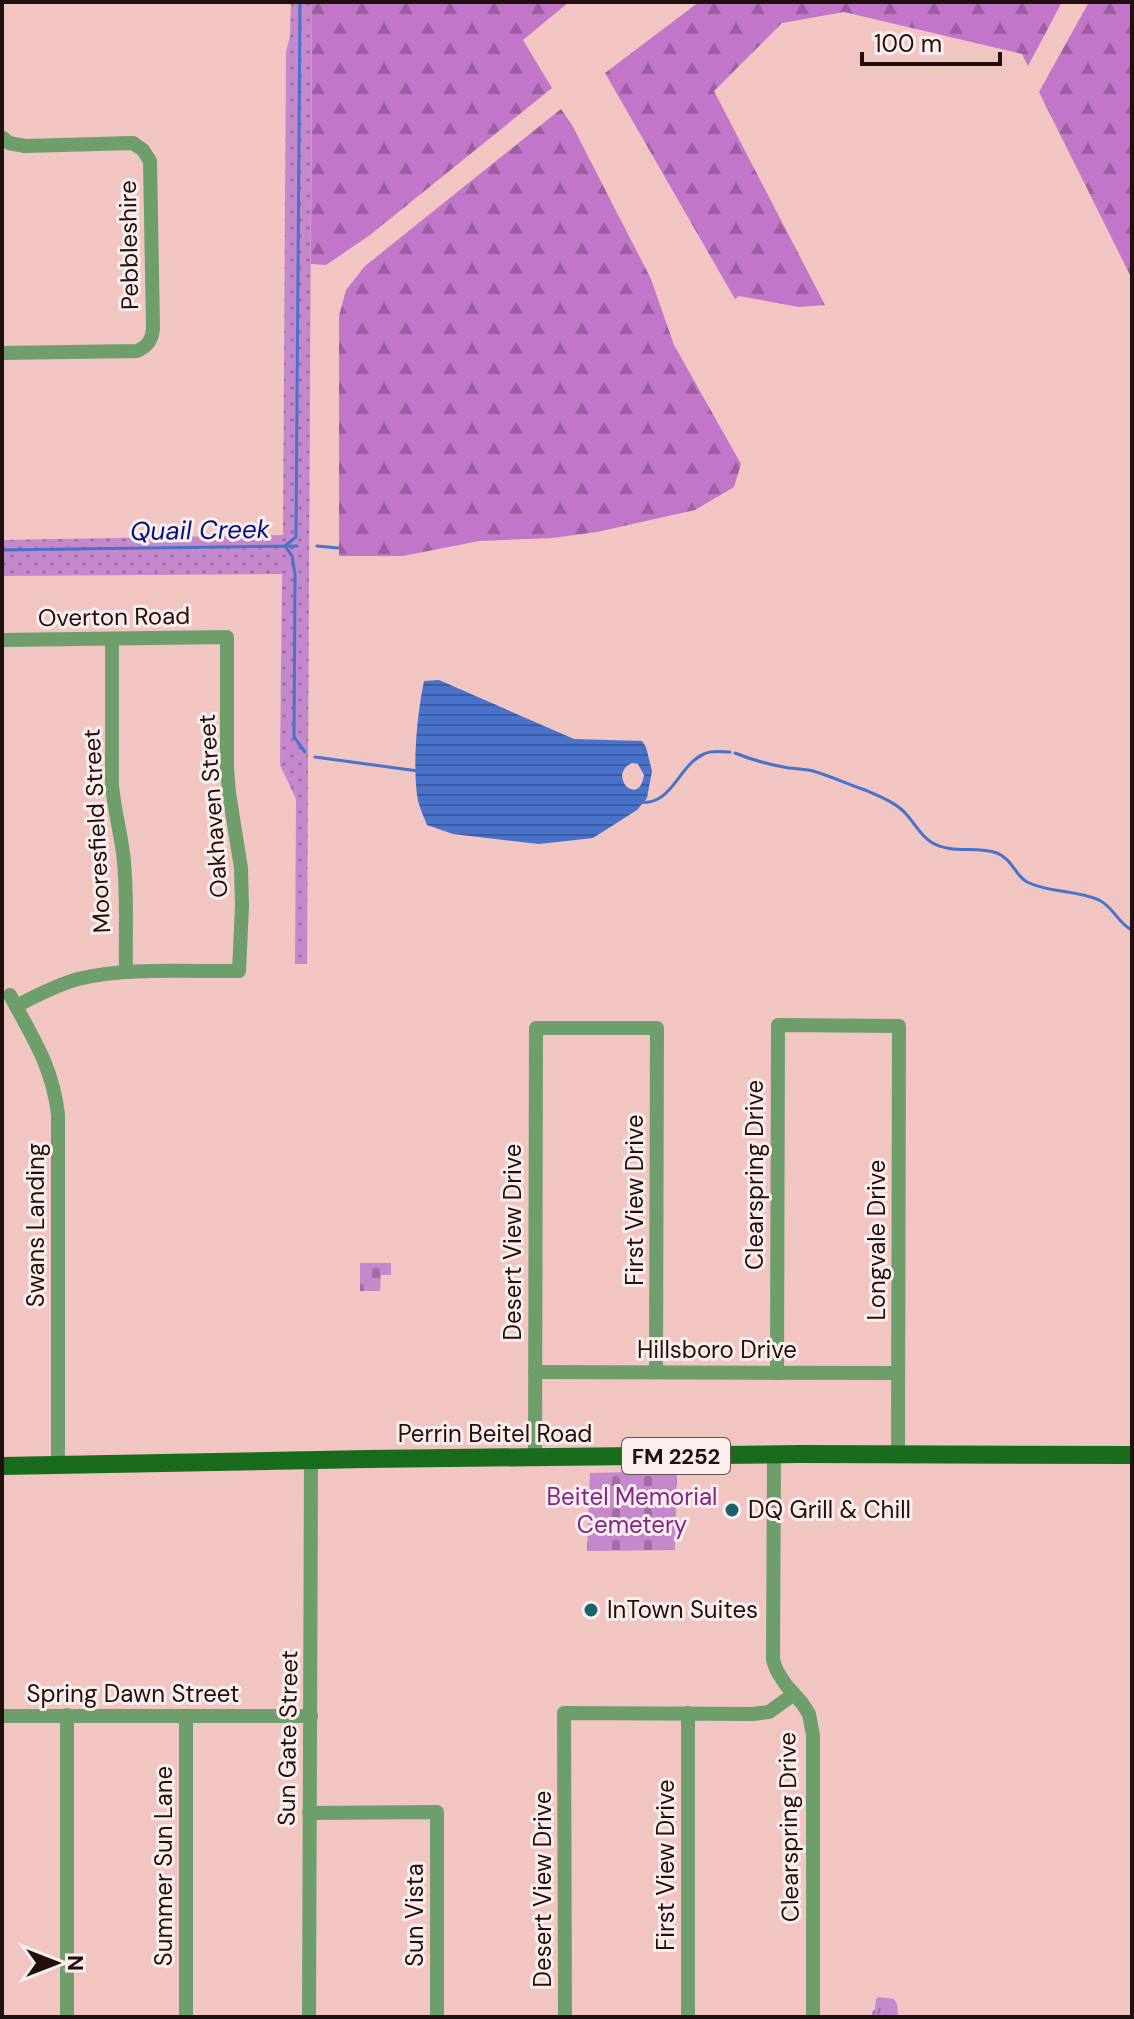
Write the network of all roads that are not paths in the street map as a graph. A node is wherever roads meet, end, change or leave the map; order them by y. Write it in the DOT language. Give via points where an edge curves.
graph roads {
  1 [pos="2,137"];
  2 [pos="2,353"];
  3 [pos="227,637"];
  4 [pos="112,639"];
  5 [pos="2,640"];
  6 [pos="126,972"];
  7 [pos="899,1026"];
  8 [pos="657,1028"];
  9 [pos="535,1372"];
  10 [pos="656,1372"];
  11 [pos="777,1373"];
  12 [pos="898,1373"];
  13 [pos="774,1455"];
  14 [pos="898,1455"];
  15 [pos="1132,1455"];
  16 [pos="535,1457"];
  17 [pos="311,1460"];
  18 [pos="58,1465"];
  19 [pos="2,1466"];
  20 [pos="794,1694"];
  21 [pos="688,1713"];
  22 [pos="67,1715"];
  23 [pos="2,1716"];
  24 [pos="186,1716"];
  25 [pos="311,1716"];
  26 [pos="309,1813"];
  27 [pos="67,2017"];
  28 [pos="186,2017"];
  29 [pos="309,2017"];
  30 [pos="437,2017"];
  31 [pos="565,2017"];
  32 [pos="688,2017"];
  33 [pos="813,2017"];
  1 -- 2 [label="street, Pebbleshire" via="25,146 133,143 143,150 150,161 153,328 151,340 137,351"];
  3 -- 4 [label="street, Overton Road"];
  3 -- 6 [label="street, Oakhaven Street" via="227,767 242,881 239,971"];
  4 -- 5 [label="street, Overton Road"];
  4 -- 6 [label="street, Mooresfield Street" via="112,785 124,868"];
  6 -- 18 [label="street, Swans Landing" via="80,978 13,1001 45,1060 58,1114"];
  7 -- 11 [label="street, Clearspring Drive" via="778,1025"];
  7 -- 12 [label="street, Longvale Drive"];
  8 -- 9 [label="street, Desert View Drive" via="536,1028"];
  8 -- 10 [label="street, First View Drive"];
  9 -- 10 [label="street, Hillsboro Drive"];
  9 -- 16 [label="street, Desert View Drive"];
  10 -- 11 [label="street, Hillsboro Drive"];
  11 -- 12 [label="street, Hillsboro Drive"];
  12 -- 14 [label="street, Longvale Drive"];
  13 -- 14 [label="main road, Perrin Beitel Road / FM 2252"];
  13 -- 16 [label="main road, Perrin Beitel Road / FM 2252"];
  13 -- 20 [label="street, Clearspring Drive" via="772,1649 777,1671"];
  14 -- 15 [label="main road, Perrin Beitel Road / FM 2252"];
  16 -- 17 [label="main road, Perrin Beitel Road / FM 2252"];
  17 -- 18 [label="main road, Perrin Beitel Road / FM 2252"];
  17 -- 25 [label="street, Sun Gate Street"];
  18 -- 19 [label="main road, Perrin Beitel Road / FM 2252"];
  20 -- 21 [label="street" via="769,1712"];
  20 -- 33 [label="street, Clearspring Drive" via="809,1714 813,1735"];
  21 -- 31 [label="street, Desert View Drive" via="564,1713"];
  21 -- 32 [label="street, First View Drive"];
  22 -- 23 [label="street, Spring Dawn Street"];
  22 -- 24 [label="street, Spring Dawn Street"];
  22 -- 27 [label="street"];
  24 -- 25 [label="street, Spring Dawn Street"];
  24 -- 28 [label="street, Summer Sun Lane"];
  25 -- 26 [label="street, Sun Gate Street"];
  26 -- 29 [label="street, Sun Gate Street"];
  26 -- 30 [label="street, Sun Vista" via="437,1812"];
}
